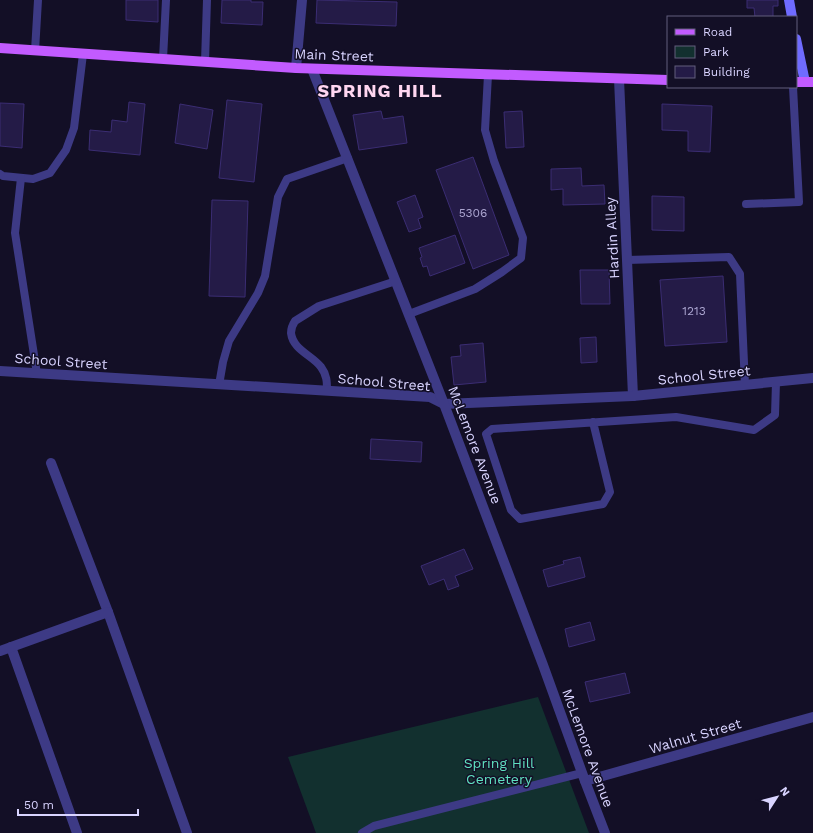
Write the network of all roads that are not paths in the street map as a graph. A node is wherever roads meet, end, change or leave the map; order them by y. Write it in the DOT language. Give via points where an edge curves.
graph roads {
  1 [pos="38,0"];
  2 [pos="166,0"];
  3 [pos="207,0"];
  4 [pos="302,0"];
  5 [pos="789,0"];
  6 [pos="792,16"];
  7 [pos="797,44"];
  8 [pos="0,48"];
  9 [pos="35,51"];
  10 [pos="83,54"];
  11 [pos="163,59"];
  12 [pos="204,62"];
  13 [pos="296,68"];
  14 [pos="312,69"];
  15 [pos="488,75"];
  16 [pos="619,79"];
  17 [pos="667,80"];
  18 [pos="805,82"];
  19 [pos="793,88"];
  20 [pos="348,158"];
  21 [pos="0,174"];
  22 [pos="21,178"];
  23 [pos="746,204"];
  24 [pos="627,260"];
  25 [pos="396,280"];
  26 [pos="409,314"];
  27 [pos="0,371"];
  28 [pos="37,374"];
  29 [pos="813,378"];
  30 [pos="776,382"];
  31 [pos="219,385"];
  32 [pos="745,385"];
  33 [pos="327,391"];
  34 [pos="633,396"];
  35 [pos="444,404"];
  36 [pos="593,422"];
  37 [pos="51,462"];
  38 [pos="108,612"];
  39 [pos="11,647"];
  40 [pos="0,651"];
  41 [pos="813,717"];
  42 [pos="583,777"];
  43 [pos="77,833"];
  44 [pos="187,833"];
  45 [pos="362,833"];
  46 [pos="605,833"];
  1 -- 9 [label="lane"];
  2 -- 11 [label="lane"];
  3 -- 12 [label="lane"];
  4 -- 13 [label="street"];
  5 -- 6 [label="main road"];
  7 -- 18 [label="main road"];
  8 -- 9 [label="main road, Main Street"];
  9 -- 10 [label="main road, Main Street"];
  10 -- 11 [label="main road, Main Street"];
  10 -- 22 [label="lane" via="74,128 66,150 50,173 33,179"];
  11 -- 12 [label="main road, Main Street"];
  12 -- 13 [label="main road, Main Street"];
  13 -- 14 [label="main road, Main Street"];
  14 -- 15 [label="main road, Main Street"];
  14 -- 20 [label="street, McLemore Avenue"];
  15 -- 16 [label="main road, Main Street"];
  15 -- 26 [label="lane" via="485,130 523,238 521,258 475,290"];
  16 -- 17 [label="main road, Main Street"];
  16 -- 24 [label="street, Hardin Alley"];
  19 -- 23 [label="lane" via="798,202"];
  20 -- 25 [label="street, McLemore Avenue"];
  20 -- 31 [label="lane" via="287,179 278,196 265,276 229,341"];
  21 -- 22 [label="lane"];
  22 -- 28 [label="lane" via="15,233"];
  24 -- 32 [label="lane" via="729,257 740,274"];
  24 -- 34 [label="street, Hardin Alley"];
  25 -- 26 [label="street, McLemore Avenue"];
  25 -- 33 [label="lane" via="319,306 294,321 291,332 296,346 322,368 327,379"];
  26 -- 35 [label="street, McLemore Avenue"];
  27 -- 28 [label="street, School Street"];
  28 -- 31 [label="street, School Street"];
  29 -- 30 [label="street, School Street"];
  30 -- 32 [label="street, School Street"];
  30 -- 36 [label="lane" via="775,415 754,430 676,417"];
  31 -- 33 [label="street, School Street"];
  32 -- 34 [label="street, School Street"];
  33 -- 35 [label="street, School Street" via="430,397"];
  34 -- 35 [label="street, School Street"];
  35 -- 42 [label="street, McLemore Avenue"];
  36 -- 36 [label="lane" via="492,429 486,434 511,510 520,519 603,504 610,492"];
  37 -- 38 [label="street"];
  38 -- 39 [label="street"];
  38 -- 44 [label="street"];
  39 -- 40 [label="street"];
  39 -- 43 [label="street"];
  41 -- 42 [label="street, Walnut Street"];
  42 -- 45 [label="lane" via="374,826"];
  42 -- 46 [label="street, McLemore Avenue"];
}
